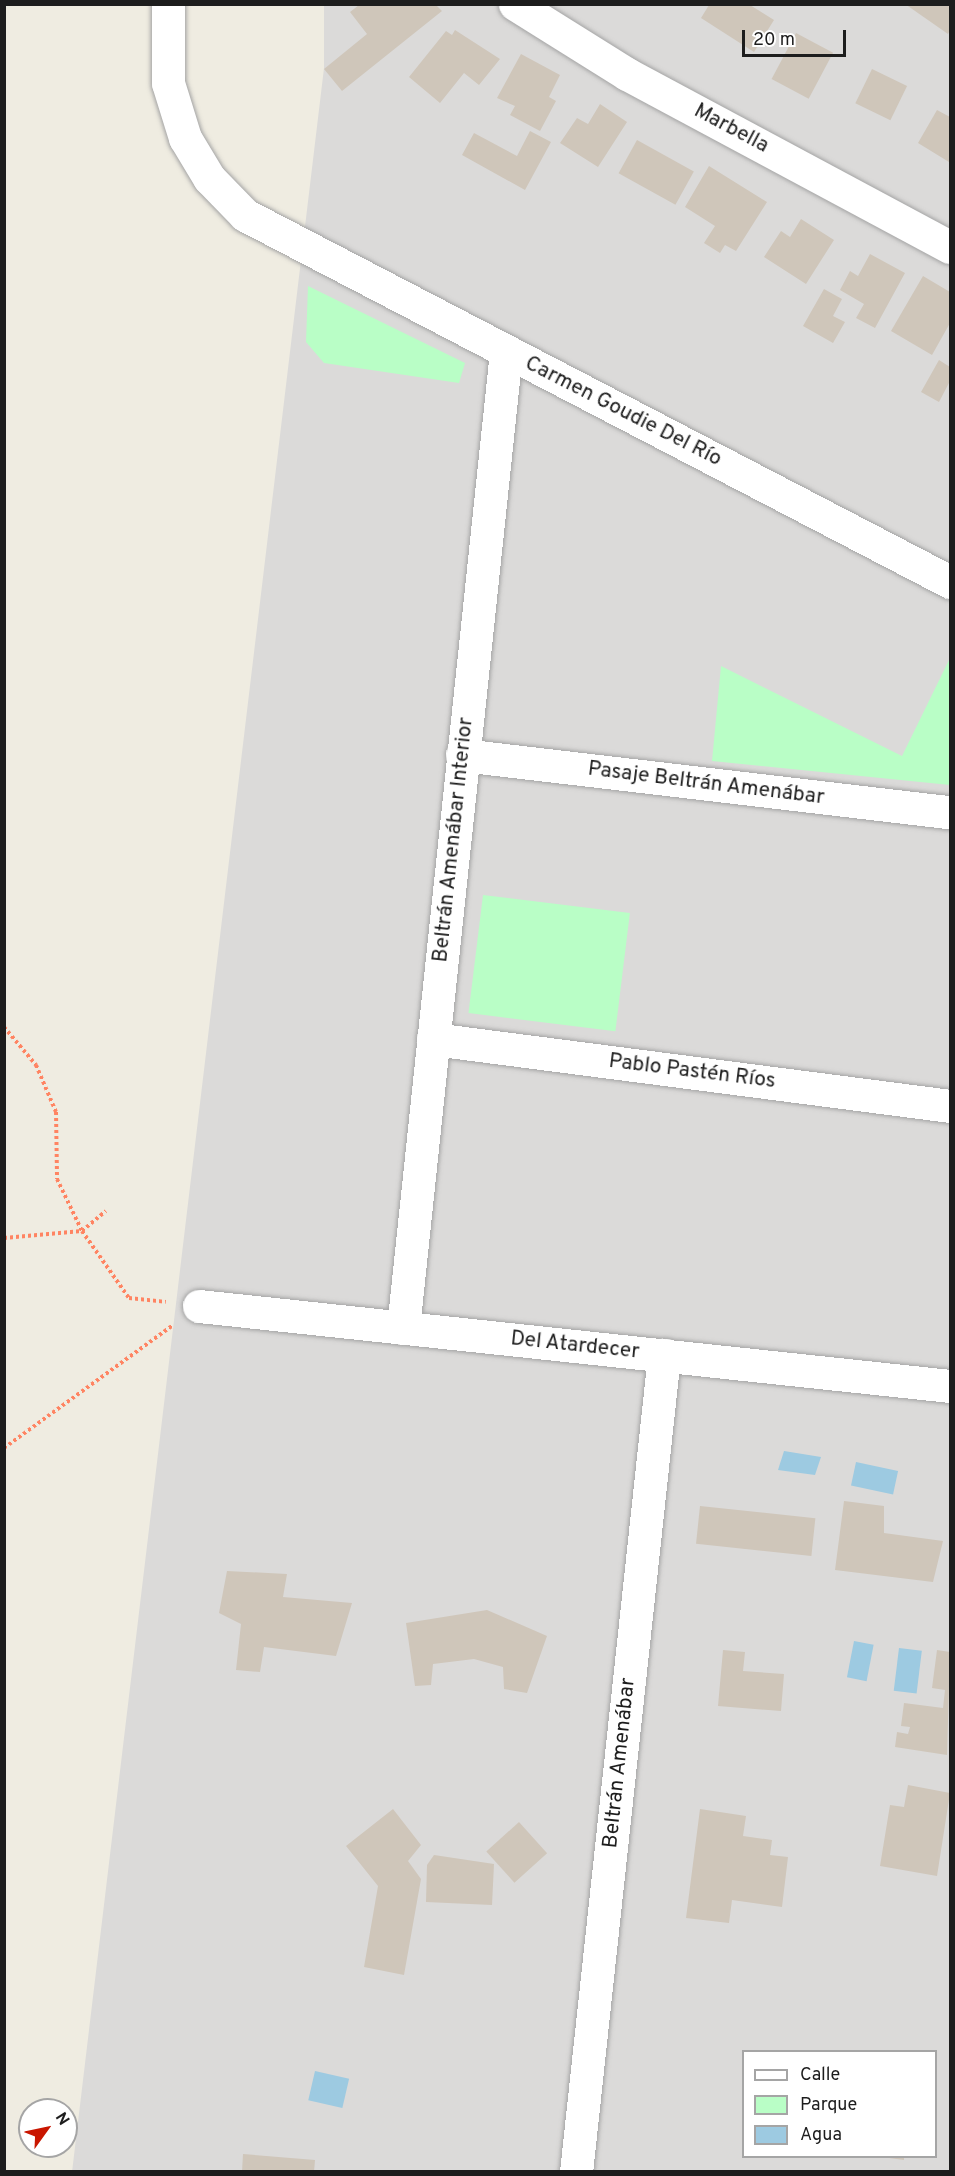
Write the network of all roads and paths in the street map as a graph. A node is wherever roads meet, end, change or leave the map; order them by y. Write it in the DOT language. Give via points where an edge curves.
graph roads {
  1 [pos="168,4"];
  2 [pos="515,4"];
  3 [pos="951,247"];
  4 [pos="4,282"];
  5 [pos="4,294"];
  6 [pos="506,352"];
  7 [pos="951,582"];
  8 [pos="462,755"];
  9 [pos="951,812"];
  10 [pos="4,1027"];
  11 [pos="433,1039"];
  12 [pos="951,1106"];
  13 [pos="106,1211"];
  14 [pos="82,1231"];
  15 [pos="4,1238"];
  16 [pos="200,1306"];
  17 [pos="402,1328"];
  18 [pos="664,1355"];
  19 [pos="951,1386"];
  20 [pos="4,1448"];
  21 [pos="576,2172"];
  1 -- 6 [label="street, Carmen Goudie Del Río" via="168,83 185,138 209,178 245,215"];
  2 -- 3 [label="street, Marbella" via="627,74"];
  4 -- 5 [label="path"];
  6 -- 7 [label="street, Carmen Goudie Del Río"];
  6 -- 8 [label="street, Beltrán Amenábar Interior"];
  8 -- 9 [label="street, Pasaje Beltrán Amenábar"];
  8 -- 11 [label="street, Beltrán Amenábar Interior"];
  10 -- 14 [label="path" via="36,1065 56,1112 57,1179"];
  11 -- 12 [label="street, Pablo Pastén Ríos"];
  11 -- 17 [label="street, Beltrán Amenábar Interior"];
  13 -- 14 [label="path"];
  14 -- 15 [label="path"];
  14 -- 16 [label="path" via="129,1298"];
  16 -- 17 [label="street, Del Atardecer"];
  16 -- 20 [label="path"];
  17 -- 18 [label="street, Del Atardecer"];
  18 -- 19 [label="street, Del Atardecer"];
  18 -- 21 [label="street, Beltrán Amenábar"];
}
